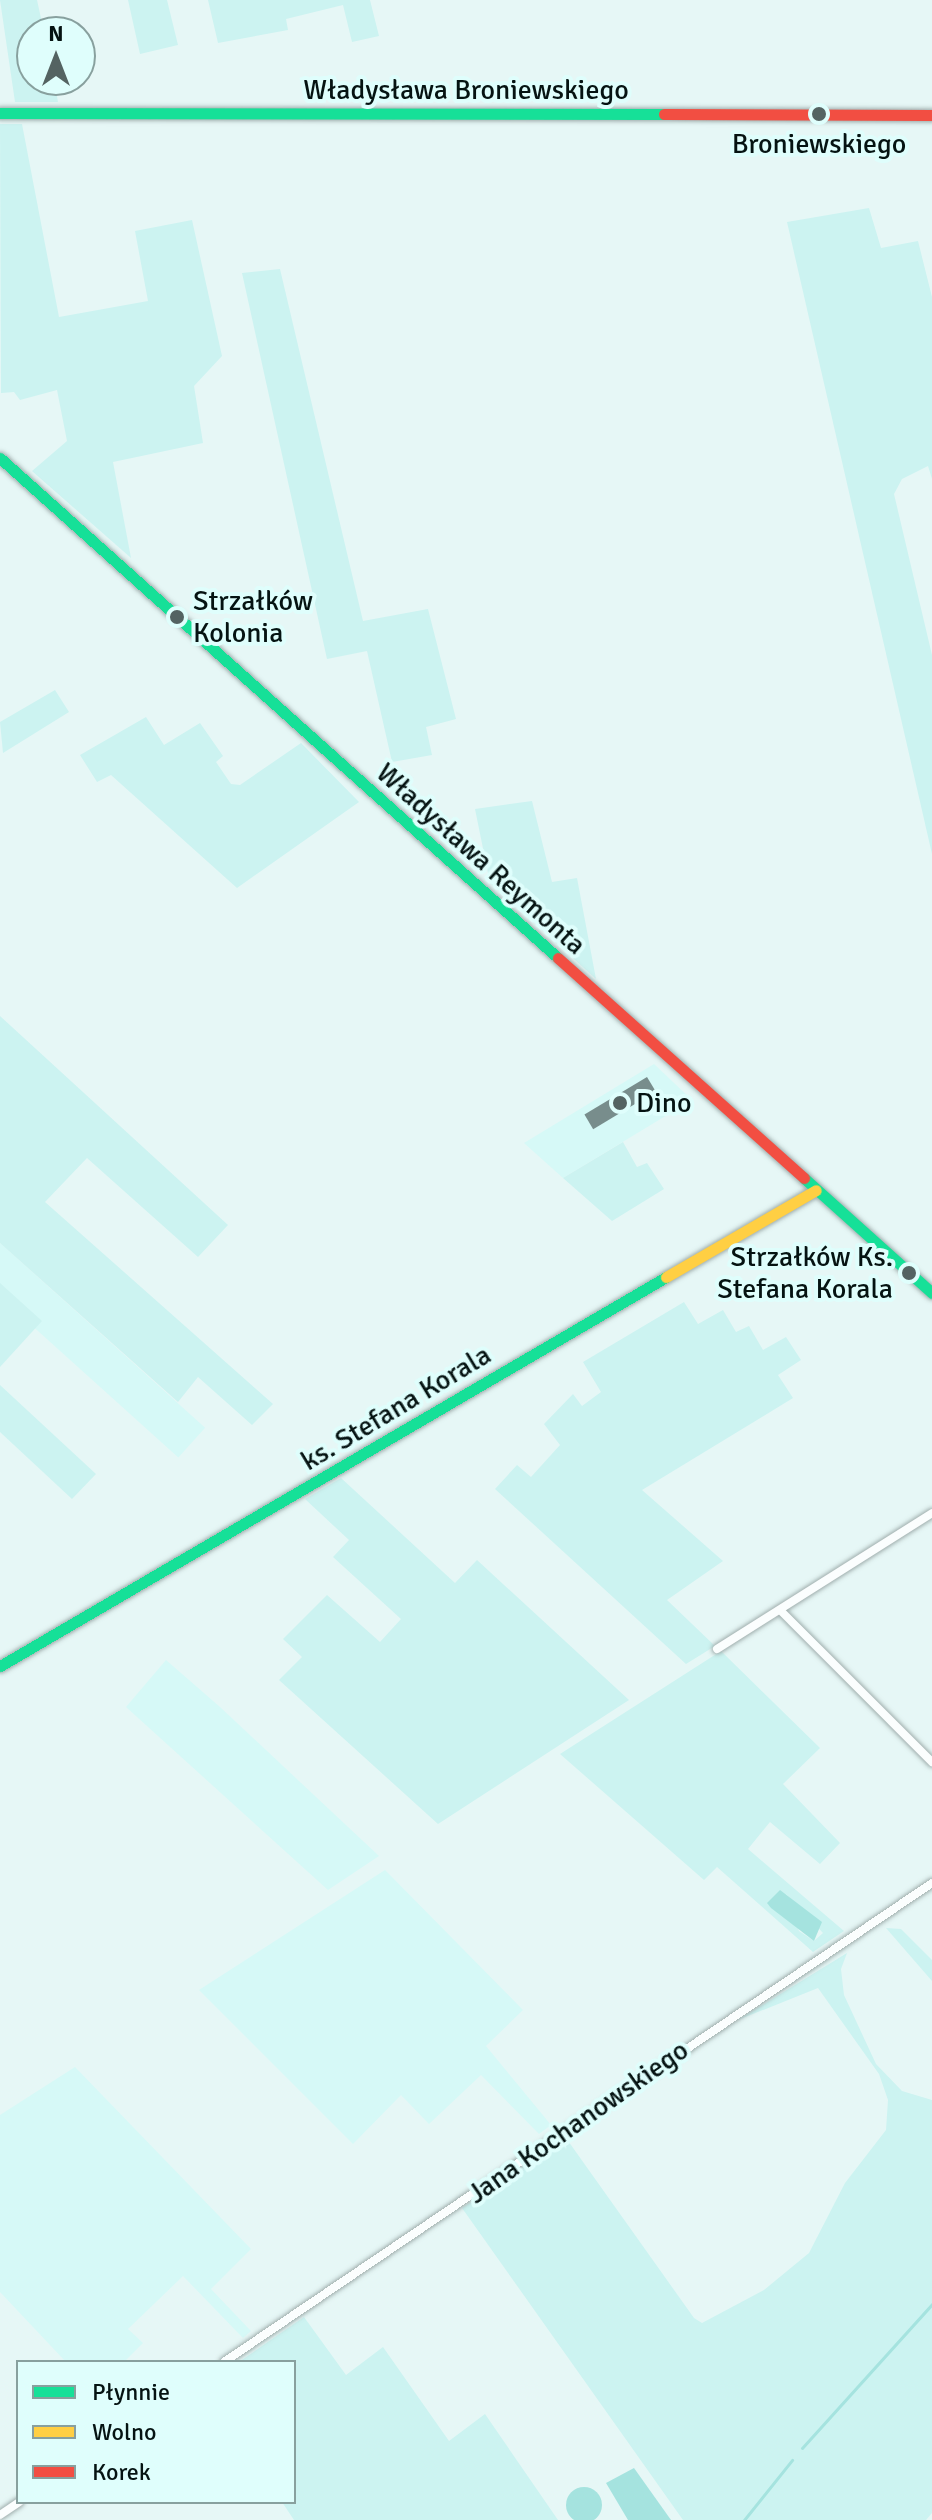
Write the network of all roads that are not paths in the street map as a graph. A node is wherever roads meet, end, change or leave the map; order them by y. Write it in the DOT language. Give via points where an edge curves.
graph roads {
  1 [pos="0,113"];
  2 [pos="932,115"];
  3 [pos="0,458"];
  4 [pos="816,1190"];
  5 [pos="932,1293"];
  6 [pos="932,1513"];
  7 [pos="781,1611"];
  8 [pos="717,1649"];
  9 [pos="0,1666"];
  10 [pos="932,1762"];
  11 [pos="932,1883"];
  12 [pos="227,2360"];
  1 -- 2 [label="street, Władysława Broniewskiego"];
  3 -- 4 [label="street, Władysława Reymonta"];
  4 -- 5 [label="street, Władysława Reymonta"];
  4 -- 9 [label="street, ks. Stefana Korala"];
  6 -- 7 [label="street"];
  7 -- 8 [label="street"];
  7 -- 10 [label="street"];
  11 -- 12 [label="street, Jana Kochanowskiego"];
}
